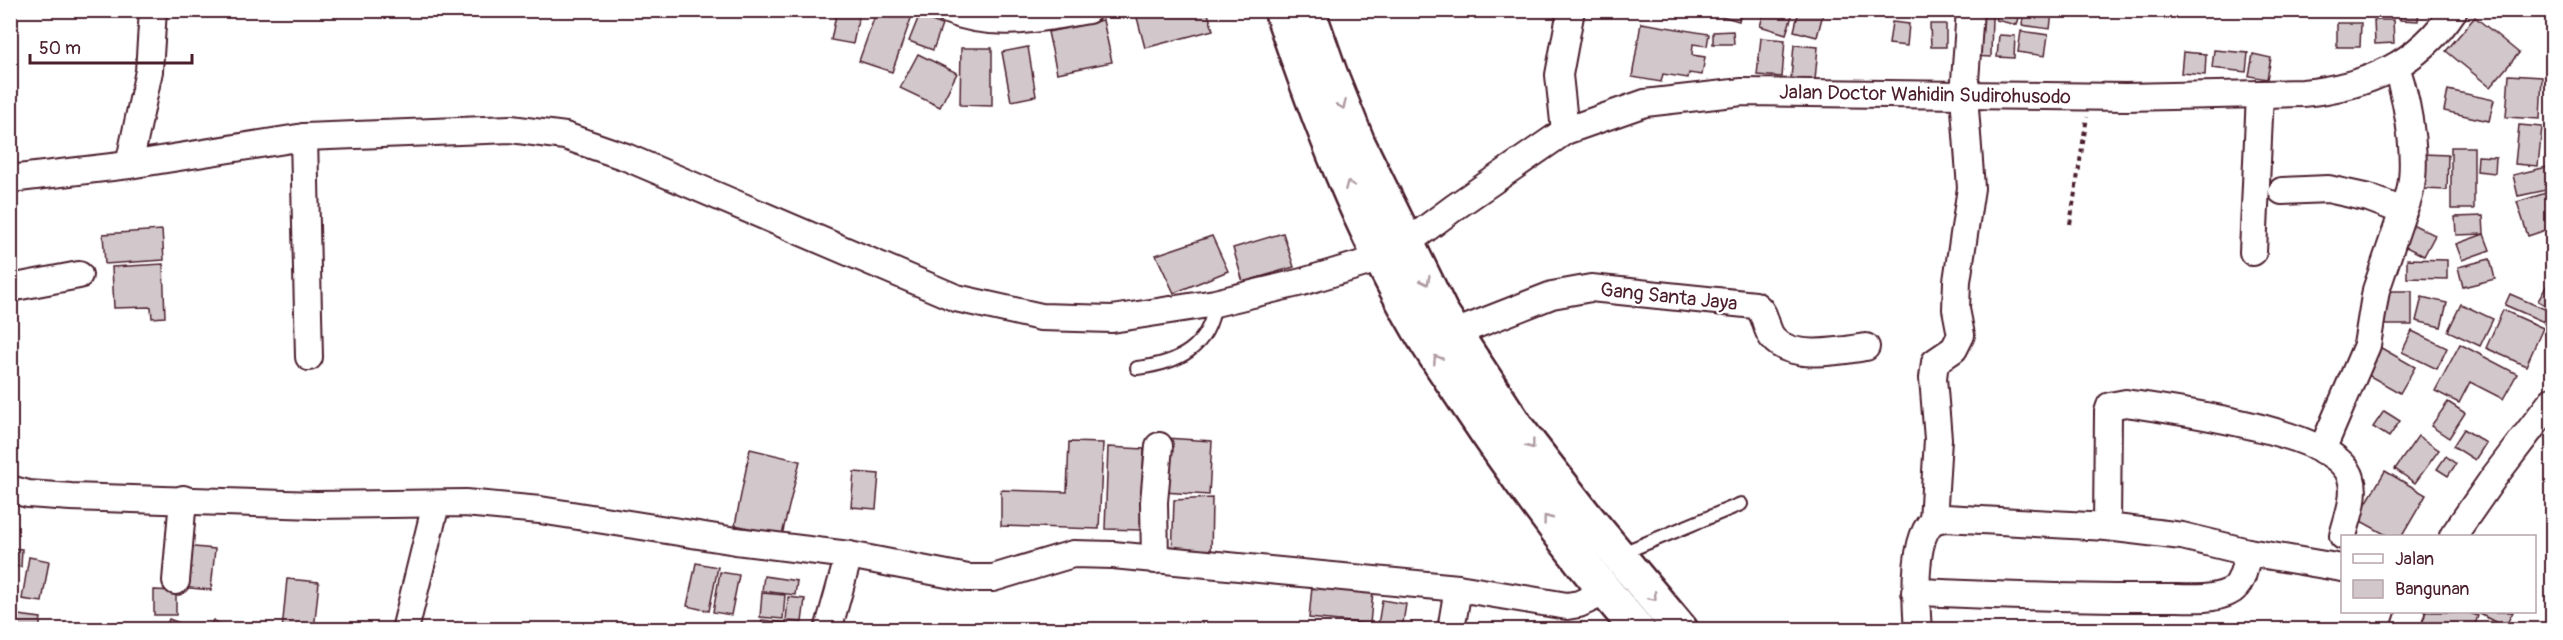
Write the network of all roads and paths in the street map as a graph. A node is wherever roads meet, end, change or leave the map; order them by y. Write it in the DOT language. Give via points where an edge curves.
graph roads {
  1 [pos="153,10"];
  2 [pos="947,10"];
  3 [pos="1088,10"];
  4 [pos="1281,10"];
  5 [pos="1308,10"];
  6 [pos="1571,10"];
  7 [pos="1970,10"];
  8 [pos="2454,10"];
  9 [pos="2396,66"];
  10 [pos="1317,78"];
  11 [pos="2260,94"];
  12 [pos="1964,95"];
  13 [pos="2090,96"];
  14 [pos="1565,131"];
  15 [pos="304,137"];
  16 [pos="129,165"];
  17 [pos="10,180"];
  18 [pos="2282,191"];
  19 [pos="2403,211"];
  20 [pos="2070,224"];
  21 [pos="1395,250"];
  22 [pos="2253,252"];
  23 [pos="79,275"];
  24 [pos="10,288"];
  25 [pos="1215,303"];
  26 [pos="1438,324"];
  27 [pos="1866,348"];
  28 [pos="309,357"];
  29 [pos="1137,368"];
  30 [pos="2553,401"];
  31 [pos="1159,446"];
  32 [pos="2322,450"];
  33 [pos="10,489"];
  34 [pos="183,500"];
  35 [pos="436,504"];
  36 [pos="1741,504"];
  37 [pos="1933,521"];
  38 [pos="1595,527"];
  39 [pos="2107,527"];
  40 [pos="2344,535"];
  41 [pos="2454,535"];
  42 [pos="1568,546"];
  43 [pos="2248,552"];
  44 [pos="2341,553"];
  45 [pos="849,555"];
  46 [pos="1618,555"];
  47 [pos="1155,560"];
  48 [pos="2339,568"];
  49 [pos="176,581"];
  50 [pos="1458,588"];
  51 [pos="1605,592"];
  52 [pos="1915,592"];
  53 [pos="2411,613"];
  54 [pos="405,630"];
  55 [pos="828,630"];
  56 [pos="1451,630"];
  57 [pos="1638,630"];
  58 [pos="1681,630"];
  59 [pos="1918,630"];
  60 [pos="2405,630"];
  1 -- 16 [label="street" via="149,71"];
  2 -- 3 [label="street" via="966,18 1010,22"];
  4 -- 10 [label="main road"];
  5 -- 10 [label="main road"];
  6 -- 14 [label="street" via="1559,75"];
  7 -- 12 [label="street"];
  8 -- 9 [label="street, Jalan Doctor Wahidin Sudirohusodo" via="2435,35"];
  9 -- 11 [label="street, Jalan Doctor Wahidin Sudirohusodo" via="2362,83 2332,91"];
  9 -- 19 [label="street" via="2411,127 2410,184"];
  10 -- 21 [label="main road" via="1360,212"];
  11 -- 13 [label="street, Jalan Doctor Wahidin Sudirohusodo"];
  11 -- 22 [label="street"];
  12 -- 13 [label="street, Jalan Doctor Wahidin Sudirohusodo"];
  12 -- 14 [label="street, Jalan Doctor Wahidin Sudirohusodo" via="1742,92 1644,103"];
  12 -- 37 [label="street" via="1971,188 1956,309 1961,335 1954,349 1935,362 1938,439"];
  13 -- 20 [label="path"];
  14 -- 21 [label="street, Jalan Doctor Wahidin Sudirohusodo"];
  15 -- 16 [label="street, Jalan Doctor Wahidin Sudirohusodo"];
  15 -- 25 [label="street, Jalan Doctor Wahidin Sudirohusodo" via="511,129 565,136 981,306 1041,317 1112,319"];
  15 -- 28 [label="street"];
  16 -- 17 [label="street, Jalan Doctor Wahidin Sudirohusodo"];
  18 -- 19 [label="street" via="2328,189"];
  19 -- 32 [label="street" via="2376,290 2367,345"];
  21 -- 25 [label="street, Jalan Doctor Wahidin Sudirohusodo" via="1302,282"];
  21 -- 26 [label="main road"];
  23 -- 24 [label="street"];
  25 -- 29 [label="lane" via="1213,320 1192,350 1156,365"];
  26 -- 27 [label="street, Gang Santa Jaya" via="1591,288 1755,304 1762,309 1772,337 1789,347 1821,353"];
  26 -- 38 [label="main road, one-way"];
  42 -- 26 [label="main road, one-way" via="1510,468"];
  30 -- 41 [label="street"];
  31 -- 47 [label="street" via="1154,502"];
  32 -- 39 [label="street" via="2238,421 2117,403 2108,412"];
  32 -- 40 [label="street" via="2351,478 2352,499"];
  33 -- 34 [label="street" via="71,497"];
  34 -- 35 [label="street"];
  34 -- 49 [label="street"];
  35 -- 45 [label="street" via="540,510"];
  35 -- 54 [label="street"];
  36 -- 46 [label="lane"];
  37 -- 39 [label="street" via="1945,518"];
  37 -- 52 [label="street" via="1926,531"];
  38 -- 42 [label="main road"];
  38 -- 46 [label="main road"];
  39 -- 43 [label="street" via="2182,536"];
  42 -- 51 [label="main road"];
  43 -- 48 [label="street"];
  43 -- 52 [label="street" via="2236,588 2207,597"];
  44 -- 48 [label="street"];
  45 -- 47 [label="street" via="938,574 993,578 1073,554"];
  45 -- 55 [label="street"];
  46 -- 58 [label="main road, one-way"];
  47 -- 50 [label="street"];
  50 -- 51 [label="street" via="1567,606"];
  50 -- 56 [label="street"];
  51 -- 57 [label="main road"];
  52 -- 59 [label="street"];
  53 -- 60 [label="street"];
}
